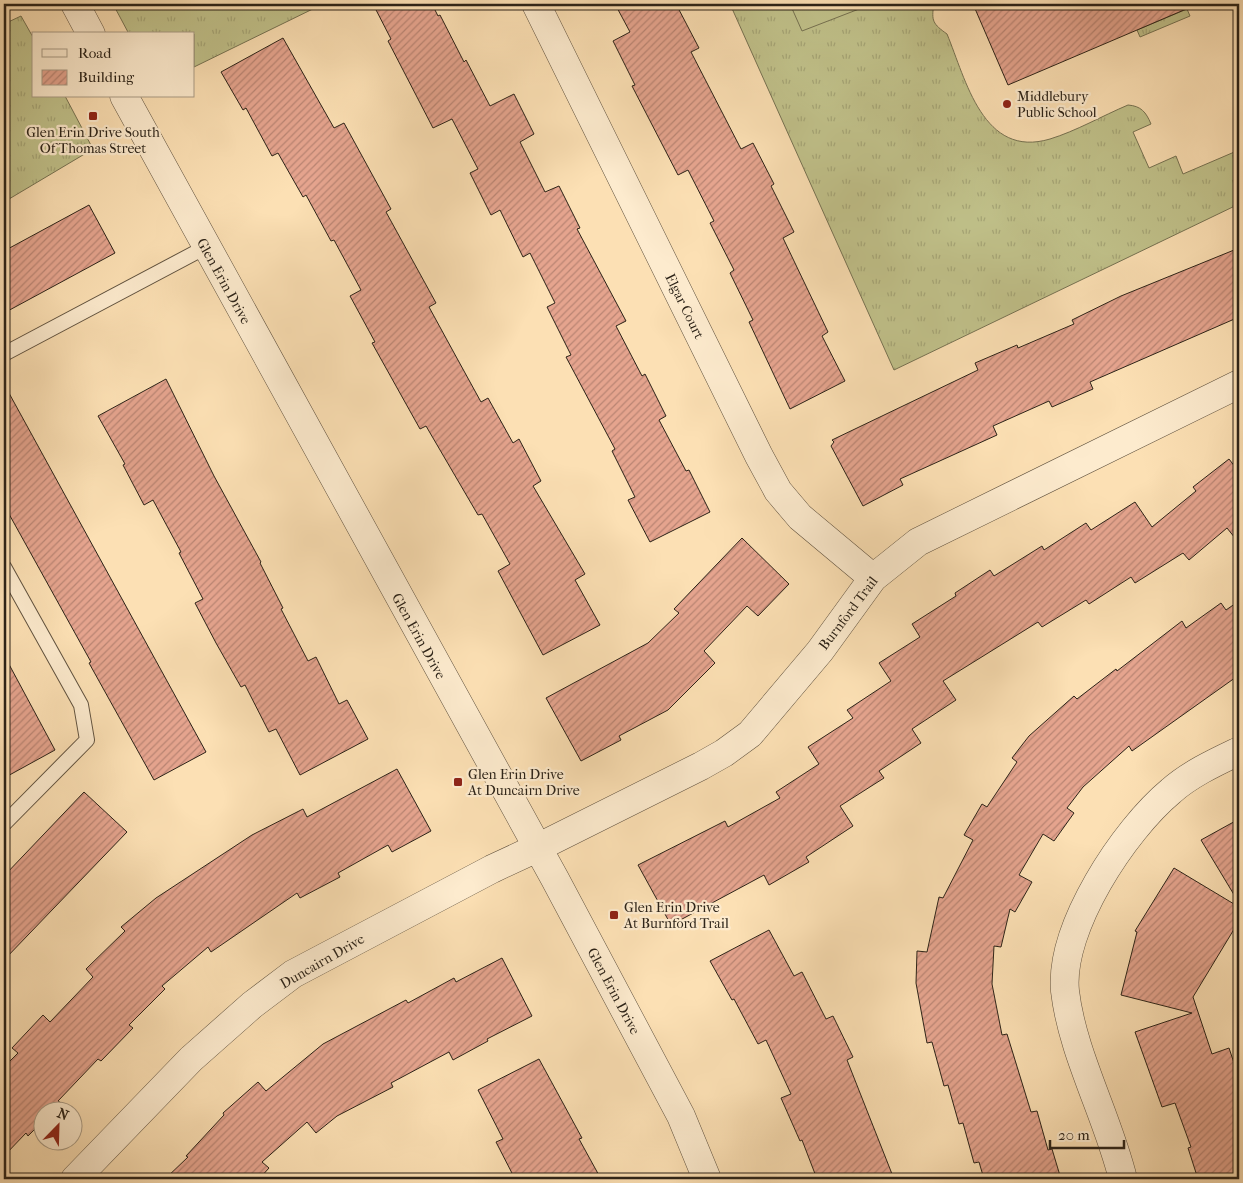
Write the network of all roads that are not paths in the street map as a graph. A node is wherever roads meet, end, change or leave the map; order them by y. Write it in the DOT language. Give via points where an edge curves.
graph roads {
  1 [pos="74,4"];
  2 [pos="536,4"];
  3 [pos="90,32"];
  4 [pos="125,98"];
  5 [pos="206,247"];
  6 [pos="4,354"];
  7 [pos="1239,384"];
  8 [pos="4,567"];
  9 [pos="873,578"];
  10 [pos="1239,751"];
  11 [pos="4,824"];
  12 [pos="536,848"];
  13 [pos="75,1179"];
  14 [pos="707,1179"];
  15 [pos="1123,1179"];
  1 -- 3 [label="street"];
  2 -- 9 [label="street, Elgar Court" via="778,491 800,517"];
  4 -- 5 [label="street, Glen Erin Drive"];
  5 -- 6 [label="lane"];
  5 -- 12 [label="street, Glen Erin Drive"];
  7 -- 9 [label="street, Burnford Trail" via="947,526 918,542"];
  8 -- 11 [label="lane" via="81,705 87,740"];
  9 -- 12 [label="street, Burnford Trail" via="820,650 750,734 701,766"];
  10 -- 15 [label="street" via="1171,791 1146,816 1122,844 1072,935 1066,959 1065,990 1075,1037 1109,1129"];
  12 -- 13 [label="street, Duncairn Drive" via="293,974 252,1004 191,1059"];
  12 -- 14 [label="street, Glen Erin Drive" via="681,1116"];
}
